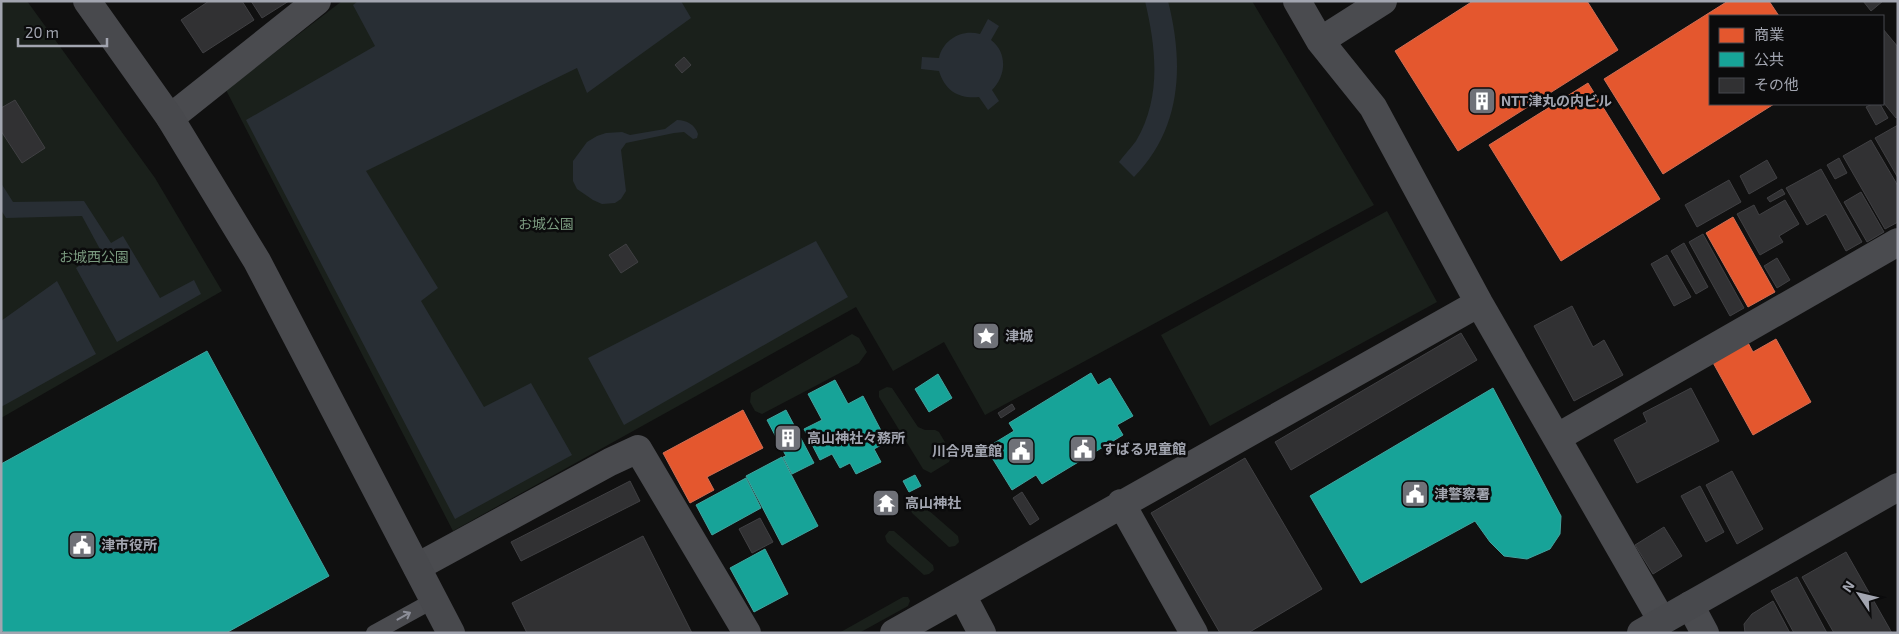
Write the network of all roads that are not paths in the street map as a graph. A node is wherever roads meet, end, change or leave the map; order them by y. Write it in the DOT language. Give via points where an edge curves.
graph roads {
  1 [pos="87,1"];
  2 [pos="317,1"];
  3 [pos="1297,1"];
  4 [pos="1383,1"];
  5 [pos="1320,41"];
  6 [pos="170,118"];
  7 [pos="1898,242"];
  8 [pos="1479,303"];
  9 [pos="1558,437"];
  10 [pos="1898,487"];
  11 [pos="1121,504"];
  12 [pos="417,567"];
  13 [pos="962,595"];
  14 [pos="434,600"];
  15 [pos="1690,606"];
  16 [pos="1651,627"];
  17 [pos="374,633"];
  18 [pos="451,633"];
  19 [pos="747,633"];
  20 [pos="894,633"];
  21 [pos="982,633"];
  22 [pos="1194,633"];
  23 [pos="1705,633"];
  1 -- 6 [label="street"];
  2 -- 6 [label="street"];
  3 -- 5 [label="street"];
  4 -- 5 [label="street"];
  5 -- 8 [label="street" via="1373,107"];
  6 -- 12 [label="street" via="258,261"];
  7 -- 9 [label="street"];
  8 -- 9 [label="street"];
  8 -- 11 [label="street"];
  9 -- 16 [label="street"];
  10 -- 15 [label="street"];
  11 -- 13 [label="street"];
  11 -- 22 [label="street"];
  12 -- 14 [label="street"];
  12 -- 19 [label="street" via="638,449"];
  13 -- 20 [label="street"];
  13 -- 21 [label="street"];
  17 -- 14 [label="lane, one-way"];
  14 -- 18 [label="street"];
  15 -- 16 [label="street"];
  15 -- 23 [label="street"];
}
